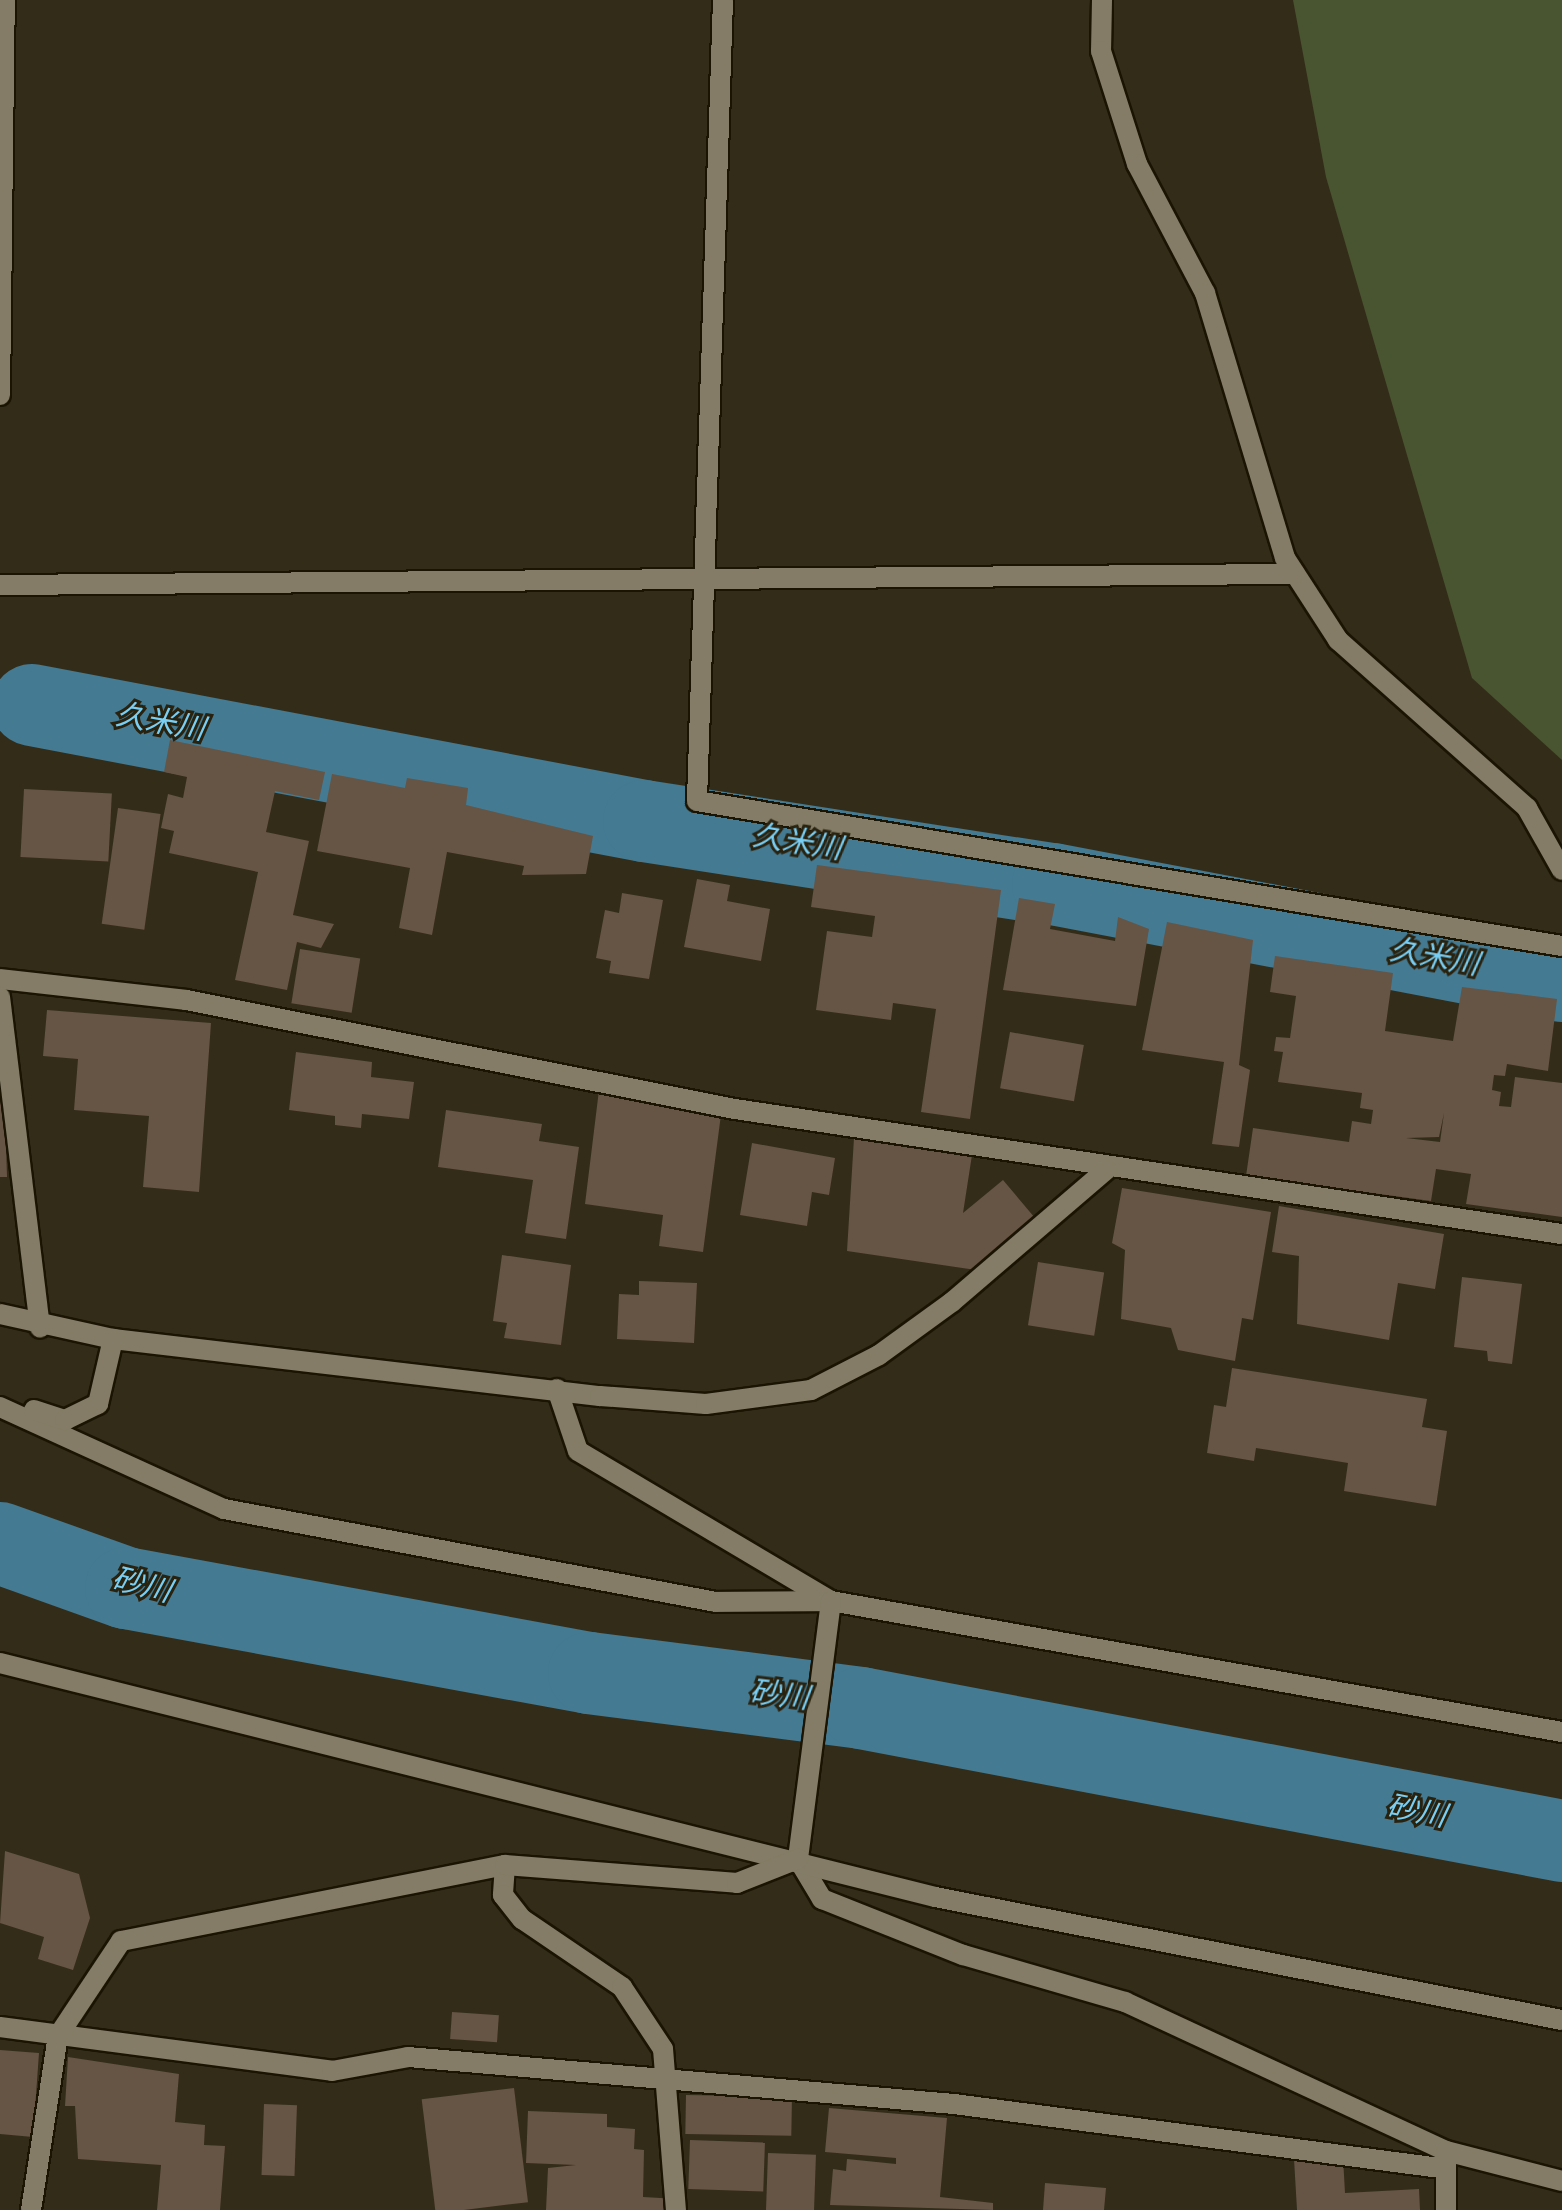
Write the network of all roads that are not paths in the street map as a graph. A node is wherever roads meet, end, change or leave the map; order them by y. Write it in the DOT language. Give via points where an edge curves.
graph roads {
  1 [pos="5,0"];
  2 [pos="723,0"];
  3 [pos="1102,0"];
  4 [pos="0,395"];
  5 [pos="1295,574"];
  6 [pos="702,578"];
  7 [pos="0,585"];
  8 [pos="1562,870"];
  9 [pos="1562,946"];
  10 [pos="0,979"];
  11 [pos="0,997"];
  12 [pos="1107,1169"];
  13 [pos="1562,1234"];
  14 [pos="0,1314"];
  15 [pos="40,1328"];
  16 [pos="113,1339"];
  17 [pos="557,1389"];
  18 [pos="0,1399"];
  19 [pos="0,1407"];
  20 [pos="831,1601"];
  21 [pos="0,1663"];
  22 [pos="1562,1732"];
  23 [pos="798,1859"];
  24 [pos="505,1865"];
  25 [pos="1562,2020"];
  26 [pos="0,2027"];
  27 [pos="58,2036"];
  28 [pos="672,2085"];
  29 [pos="1446,2160"];
  30 [pos="1562,2181"];
  31 [pos="31,2210"];
  32 [pos="676,2210"];
  33 [pos="1446,2210"];
  1 -- 4 [label="street"];
  2 -- 6 [label="street"];
  3 -- 5 [label="street" via="1101,51 1137,164 1205,293"];
  5 -- 6 [label="street"];
  5 -- 8 [label="street" via="1338,640 1527,808"];
  6 -- 7 [label="street"];
  6 -- 9 [label="street" via="697,801"];
  10 -- 12 [label="street" via="186,1000 633,1091"];
  11 -- 15 [label="street"];
  12 -- 13 [label="street"];
  12 -- 17 [label="street" via="952,1302 879,1355 811,1390 706,1404"];
  14 -- 15 [label="street"];
  15 -- 16 [label="street"];
  16 -- 17 [label="street"];
  16 -- 18 [label="street" via="98,1404 65,1420"];
  17 -- 20 [label="street" via="578,1451"];
  19 -- 20 [label="street" via="224,1509 715,1602"];
  20 -- 22 [label="street"];
  20 -- 23 [label="street"];
  21 -- 23 [label="street"];
  23 -- 24 [label="street" via="737,1883"];
  23 -- 25 [label="street" via="935,1897"];
  23 -- 29 [label="street" via="822,1899 963,1955 1125,2002"];
  24 -- 27 [label="street" via="121,1941"];
  24 -- 28 [label="street" via="503,1895 522,1919 622,1987 663,2049"];
  26 -- 27 [label="street"];
  27 -- 28 [label="street" via="332,2071 408,2057"];
  27 -- 31 [label="street"];
  28 -- 29 [label="street" via="954,2104"];
  28 -- 32 [label="street"];
  29 -- 30 [label="street"];
  29 -- 33 [label="street"];
}
